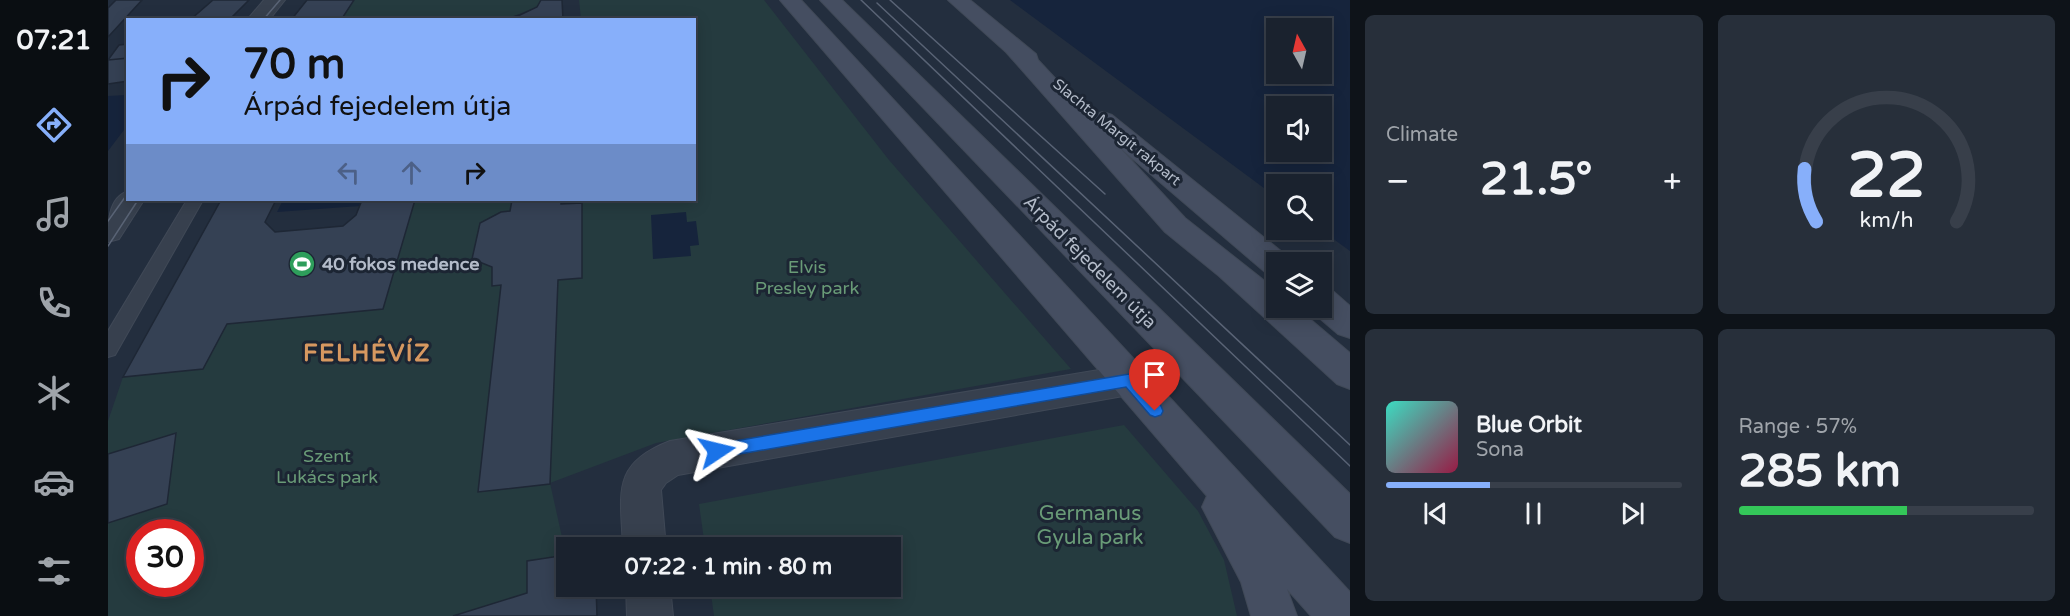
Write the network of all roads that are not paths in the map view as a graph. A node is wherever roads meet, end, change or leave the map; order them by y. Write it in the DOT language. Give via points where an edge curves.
graph roads {
  1 [pos="275,0"];
  2 [pos="790,0"];
  3 [pos="830,0"];
  4 [pos="958,0"];
  5 [pos="259,18"];
  6 [pos="1012,45"];
  7 [pos="1187,189"];
  8 [pos="129,201"];
  9 [pos="194,201"];
  10 [pos="108,232"];
  11 [pos="1266,256"];
  12 [pos="1230,268"];
  13 [pos="1332,310"];
  14 [pos="1350,325"];
  15 [pos="108,349"];
  16 [pos="1350,374"];
  17 [pos="1129,380"];
  18 [pos="1168,426"];
  19 [pos="1350,524"];
  20 [pos="644,537"];
  21 [pos="649,597"];
  22 [pos="650,616"];
  23 [pos="1274,616"];
  24 [pos="1341,616"];
  1 -- 5 [label="street"];
  2 -- 17 [label="main road"];
  3 -- 19 [label="main road, Árpád fejedelem útja"];
  4 -- 6 [label="main road, Slachta Margit rakpart"];
  6 -- 7 [label="main road, Slachta Margit rakpart"];
  6 -- 12 [label="main road" via="1175,225"];
  7 -- 11 [label="main road, Slachta Margit rakpart"];
  7 -- 12 [label="main road" via="1204,238"];
  8 -- 10 [label="street"];
  9 -- 15 [label="lane"];
  12 -- 16 [label="main road"];
  13 -- 14 [label="main road"];
  17 -- 18 [label="main road"];
  17 -- 20 [label="street" via="670,459 652,470 641,488"];
  18 -- 23 [label="main road" via="1245,543"];
  18 -- 24 [label="main road"];
  21 -- 22 [label="street"];
}
